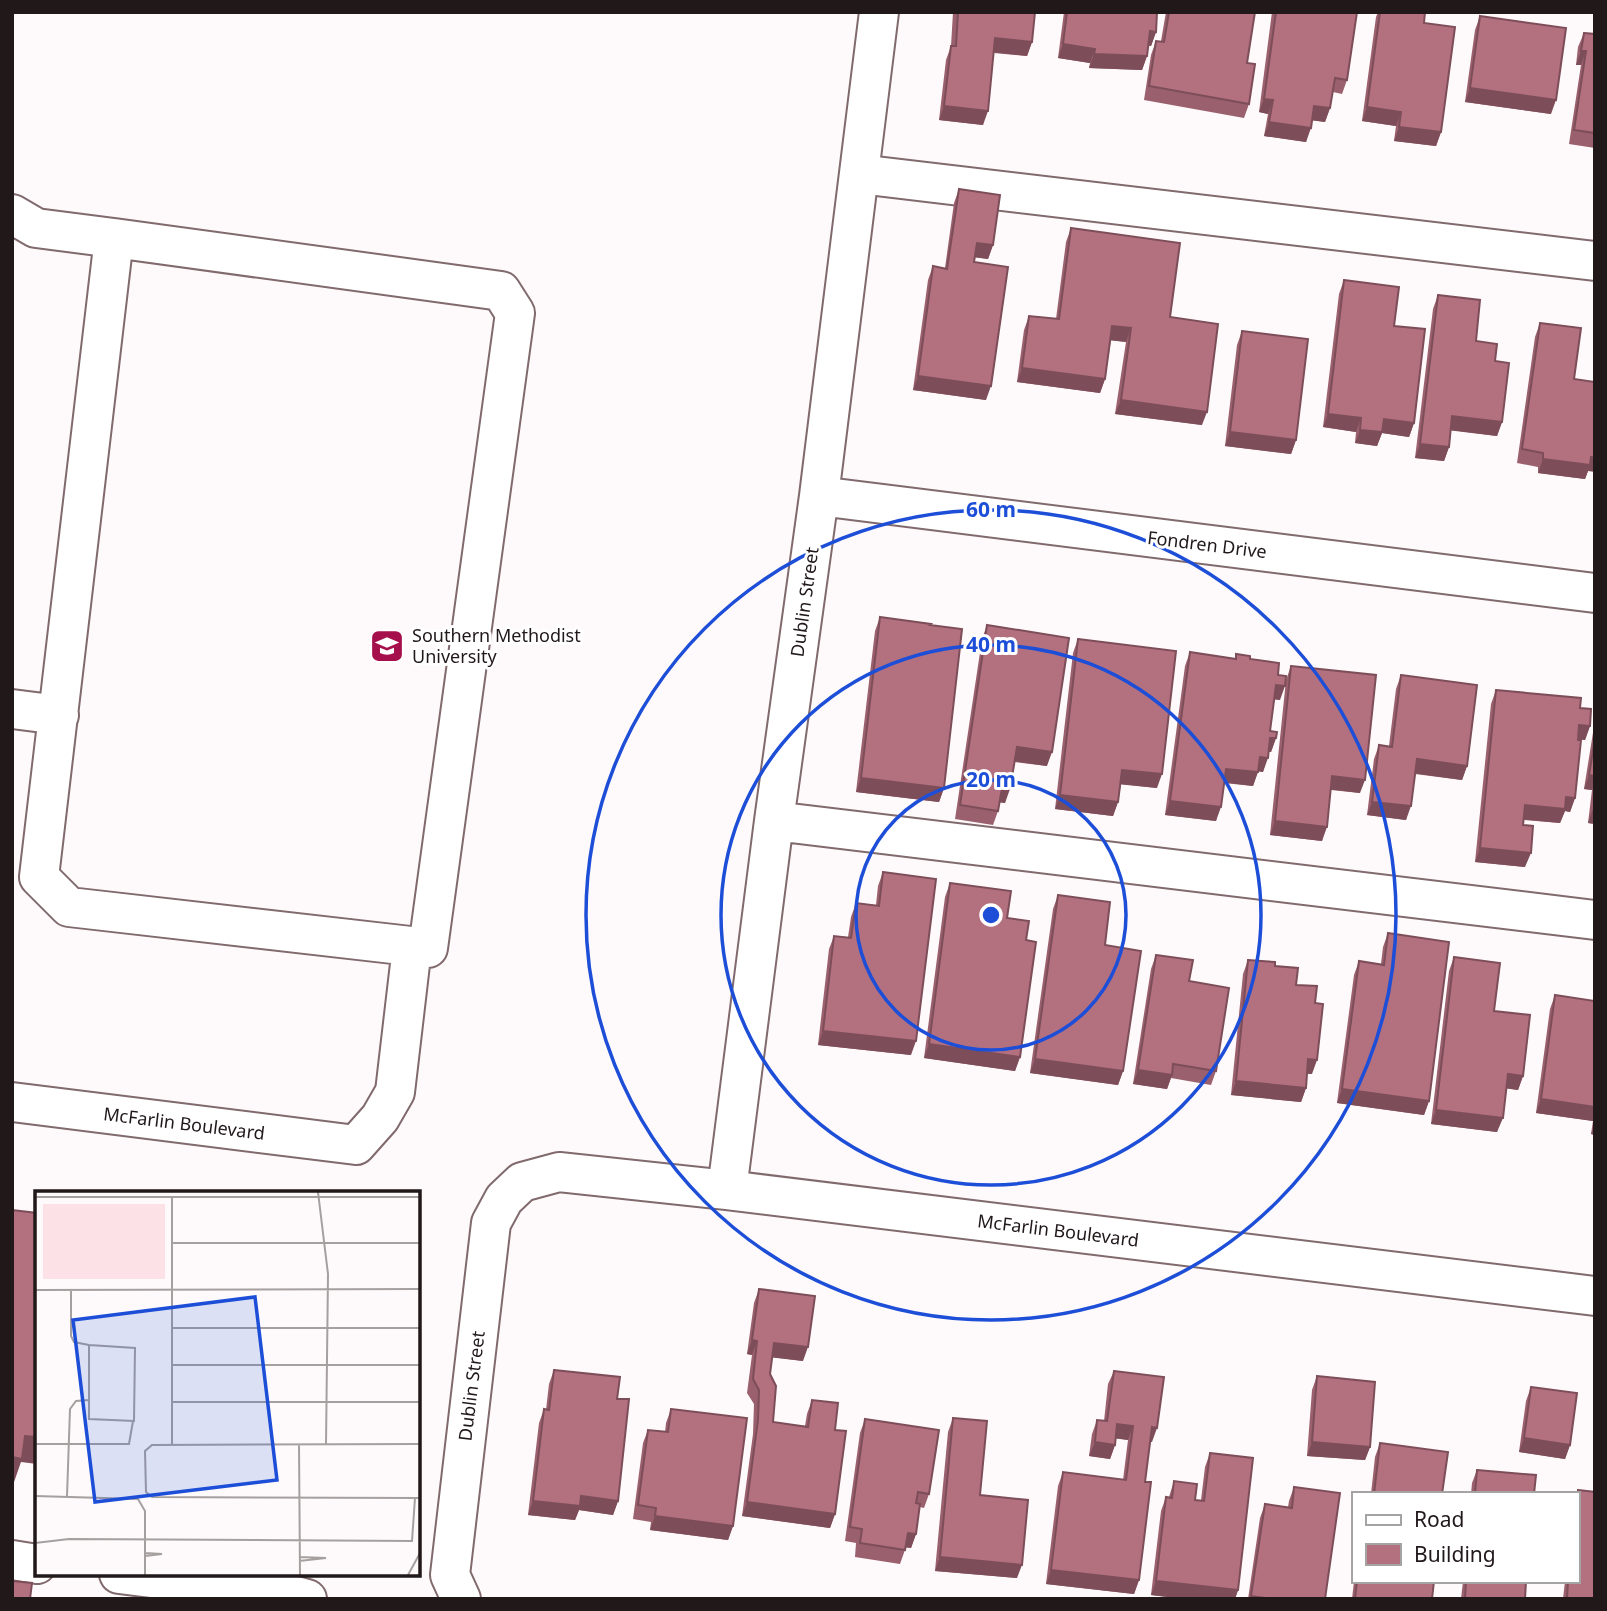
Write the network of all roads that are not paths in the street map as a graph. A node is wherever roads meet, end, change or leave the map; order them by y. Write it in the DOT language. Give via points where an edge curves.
graph roads {
  1 [pos="879,12"];
  2 [pos="859,174"];
  3 [pos="12,214"];
  4 [pos="114,238"];
  5 [pos="1595,261"];
  6 [pos="819,496"];
  7 [pos="1595,593"];
  8 [pos="12,709"];
  9 [pos="59,715"];
  10 [pos="774,821"];
  11 [pos="1595,920"];
  12 [pos="412,947"];
  13 [pos="12,1102"];
  14 [pos="522,1182"];
  15 [pos="727,1191"];
  16 [pos="1595,1296"];
  17 [pos="12,1560"];
  18 [pos="35,1563"];
  19 [pos="134,1576"];
  20 [pos="307,1599"];
  21 [pos="461,1599"];
  1 -- 2 [label="street, Dublin Street"];
  2 -- 5 [label="street"];
  2 -- 6 [label="street, Dublin Street"];
  3 -- 4 [label="street" via="36,228"];
  4 -- 9 [label="street"];
  4 -- 12 [label="street" via="501,291 515,313 428,948"];
  6 -- 7 [label="street, Fondren Drive"];
  6 -- 10 [label="street, Dublin Street"];
  8 -- 9 [label="street"];
  9 -- 12 [label="street" via="39,877 69,907"];
  10 -- 11 [label="street"];
  10 -- 15 [label="street, Dublin Street"];
  12 -- 13 [label="street, McFarlin Boulevard" via="395,1092 356,1145"];
  14 -- 15 [label="street, McFarlin Boulevard" via="559,1172"];
  14 -- 21 [label="street, Dublin Street" via="504,1199 491,1223 450,1575"];
  15 -- 16 [label="street, McFarlin Boulevard"];
  17 -- 18 [label="street"];
  19 -- 20 [label="street"];
}
